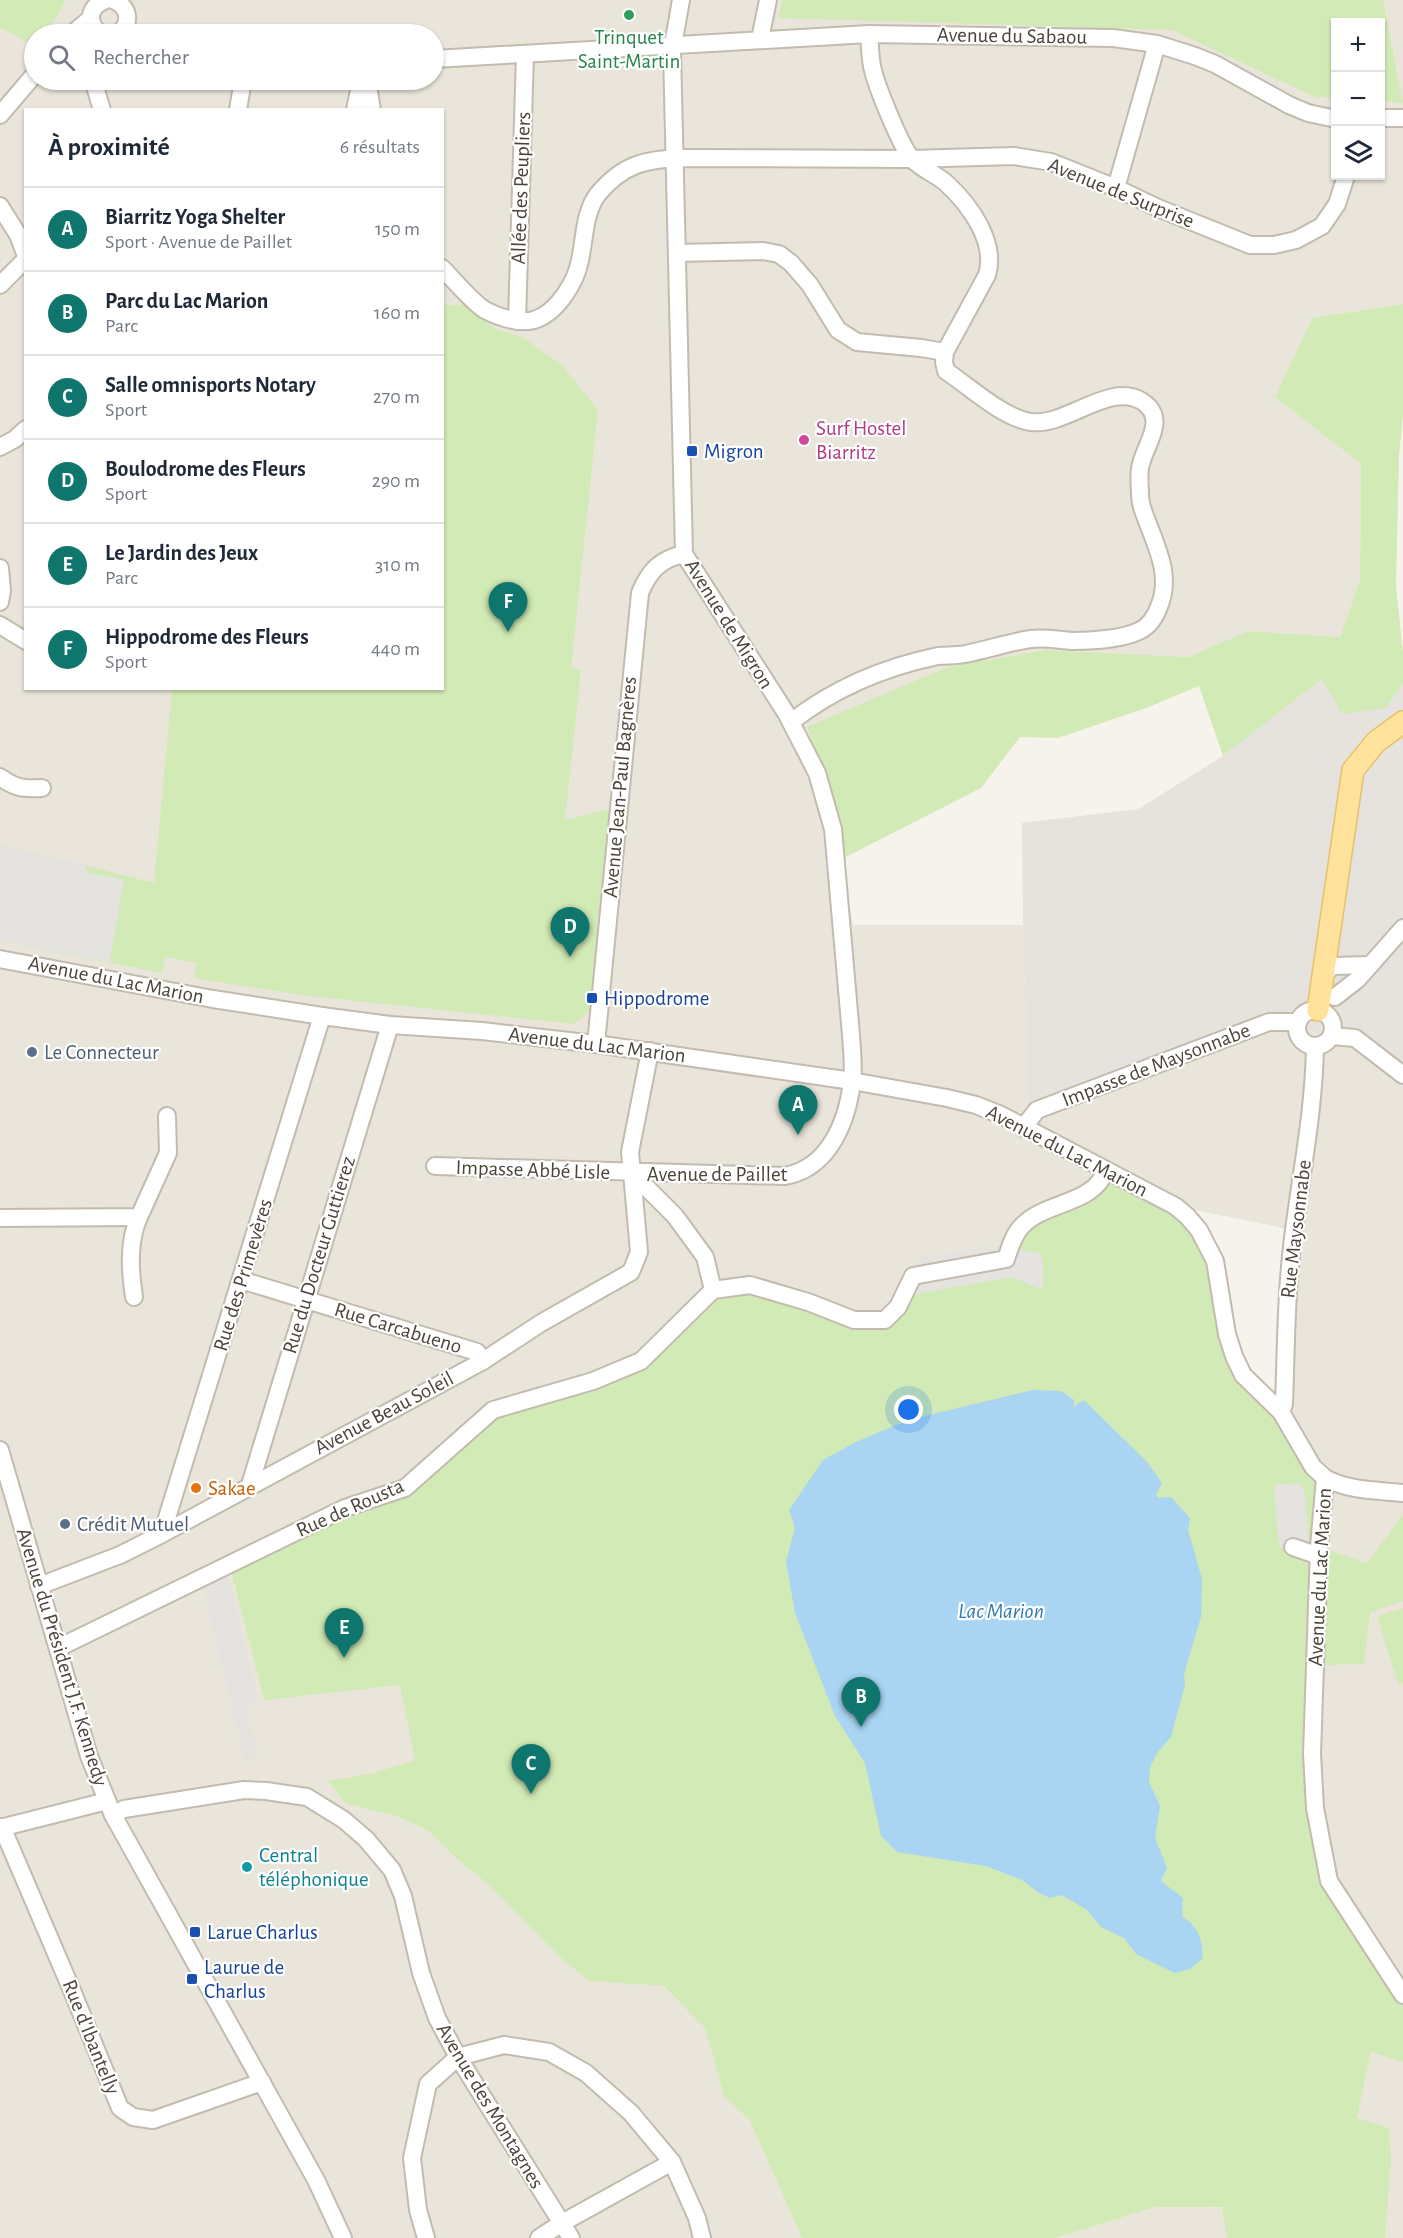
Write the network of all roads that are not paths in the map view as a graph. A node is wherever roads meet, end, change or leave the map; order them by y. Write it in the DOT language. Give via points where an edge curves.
graph roads {
  1 [pos="106,0"];
  2 [pos="113,0"];
  3 [pos="681,0"];
  4 [pos="768,0"];
  5 [pos="96,24"];
  6 [pos="126,24"];
  7 [pos="869,34"];
  8 [pos="760,39"];
  9 [pos="1157,44"];
  10 [pos="673,45"];
  11 [pos="525,54"];
  12 [pos="444,58"];
  13 [pos="24,87"];
  14 [pos="96,90"];
  15 [pos="241,90"];
  16 [pos="359,90"];
  17 [pos="369,90"];
  18 [pos="101,108"];
  19 [pos="238,108"];
  20 [pos="355,108"];
  21 [pos="372,108"];
  22 [pos="0,115"];
  23 [pos="1403,117"];
  24 [pos="1331,118"];
  25 [pos="1385,118"];
  26 [pos="675,158"];
  27 [pos="912,159"];
  28 [pos="1345,180"];
  29 [pos="1116,188"];
  30 [pos="0,206"];
  31 [pos="24,252"];
  32 [pos="678,254"];
  33 [pos="24,259"];
  34 [pos="444,270"];
  35 [pos="0,285"];
  36 [pos="517,321"];
  37 [pos="945,352"];
  38 [pos="24,431"];
  39 [pos="0,447"];
  40 [pos="684,554"];
  41 [pos="0,568"];
  42 [pos="0,602"];
  43 [pos="0,625"];
  44 [pos="24,640"];
  45 [pos="790,722"];
  46 [pos="1400,727"];
  47 [pos="0,777"];
  48 [pos="42,788"];
  49 [pos="1403,928"];
  50 [pos="0,959"];
  51 [pos="1370,965"];
  52 [pos="1327,972"];
  53 [pos="1328,1015"];
  54 [pos="322,1016"];
  55 [pos="1298,1022"];
  56 [pos="390,1025"];
  57 [pos="596,1044"];
  58 [pos="1315,1046"];
  59 [pos="650,1051"];
  60 [pos="1403,1075"];
  61 [pos="852,1081"];
  62 [pos="167,1116"];
  63 [pos="1023,1128"];
  64 [pos="435,1166"];
  65 [pos="1106,1170"];
  66 [pos="632,1173"];
  67 [pos="140,1217"];
  68 [pos="0,1218"];
  69 [pos="241,1280"];
  70 [pos="712,1290"];
  71 [pos="134,1297"];
  72 [pos="305,1300"];
  73 [pos="483,1361"];
  74 [pos="1281,1412"];
  75 [pos="0,1450"];
  76 [pos="1325,1478"];
  77 [pos="250,1485"];
  78 [pos="1403,1493"];
  79 [pos="162,1534"];
  80 [pos="1293,1547"];
  81 [pos="1319,1556"];
  82 [pos="39,1586"];
  83 [pos="58,1648"];
  84 [pos="110,1808"];
  85 [pos="1,1828"];
  86 [pos="1403,1995"];
  87 [pos="458,2057"];
  88 [pos="262,2082"];
  89 [pos="672,2162"];
  90 [pos="562,2223"];
  91 [pos="343,2238"];
  92 [pos="426,2238"];
  93 [pos="539,2238"];
  94 [pos="571,2238"];
  95 [pos="702,2238"];
  1 -- 5 [label="street" via="94,8"];
  2 -- 6 [label="street" via="126,11"];
  3 -- 10 [label="street, Avenue de Migron"];
  4 -- 8 [label="street"];
  7 -- 8 [label="street, Avenue du Sabaou"];
  7 -- 9 [label="street, Avenue du Sabaou" via="1113,38"];
  7 -- 27 [label="street" via="872,67"];
  8 -- 10 [label="street, Avenue du Sabaou"];
  9 -- 24 [label="street, Avenue du Sabaou" via="1215,64 1289,105"];
  9 -- 29 [label="street"];
  10 -- 11 [label="street, Avenue du Sabaou"];
  10 -- 26 [label="street, Avenue de Migron"];
  11 -- 12 [label="street, Avenue du Sabaou"];
  11 -- 36 [label="street, Allée des Peupliers"];
  13 -- 22 [label="street"];
  14 -- 18 [label="street"];
  15 -- 19 [label="street"];
  16 -- 20 [label="street"];
  17 -- 21 [label="street"];
  23 -- 25 [label="street"];
  26 -- 27 [label="street, Avenue de Surprise"];
  26 -- 32 [label="street, Avenue de Migron"];
  26 -- 36 [label="street, Avenue de Surprise" via="633,164 614,177 596,196 570,287 535,320"];
  27 -- 29 [label="street, Avenue de Surprise" via="1014,156 1051,162"];
  27 -- 37 [label="street" via="946,183 974,217 984,234 991,263"];
  28 -- 29 [label="street, Avenue de Surprise" via="1337,204 1322,226 1296,240 1274,245 1250,245"];
  30 -- 31 [label="street"];
  32 -- 37 [label="street" via="778,254 810,285 838,330 856,342"];
  32 -- 40 [label="street, Avenue de Migron"];
  33 -- 35 [label="street"];
  34 -- 36 [label="street" via="484,310"];
  37 -- 45 [label="street" via="946,371 1014,417 1032,422 1050,421 1106,399 1126,396 1150,407 1153,438 1140,464 1140,503 1162,561 1165,581 1161,603 1150,624 1138,632 1106,639 1030,639 905,665 842,688"];
  38 -- 39 [label="street"];
  40 -- 45 [label="street, Avenue de Migron"];
  40 -- 57 [label="street, Avenue Jean-Paul Bagnères" via="667,558 647,577 638,601"];
  41 -- 42 [label="street"];
  43 -- 44 [label="street"];
  45 -- 61 [label="street, Avenue de Migron" via="817,773 833,829"];
  46 -- 52 [label="main road" via="1376,742 1353,771 1327,946"];
  47 -- 48 [label="street" via="12,786"];
  49 -- 51 [label="street"];
  50 -- 54 [label="street, Avenue du Lac Marion"];
  51 -- 52 [label="street"];
  51 -- 53 [label="street"];
  52 -- 53 [label="main road"];
  53 -- 55 [label="street" via="1307,1012"];
  53 -- 58 [label="street" via="1325,1044"];
  53 -- 60 [label="street"];
  54 -- 56 [label="street, Avenue du Lac Marion"];
  54 -- 69 [label="street, Rue des Primevères"];
  55 -- 58 [label="street" via="1300,1038"];
  55 -- 63 [label="street, Impasse de Maysonnabe" via="1269,1022 1037,1110"];
  56 -- 57 [label="street, Avenue du Lac Marion"];
  56 -- 72 [label="street, Rue du Docteur Guttierez"];
  57 -- 59 [label="street, Avenue du Lac Marion"];
  58 -- 74 [label="street, Rue Maysonnabe" via="1312,1106 1293,1241"];
  59 -- 61 [label="street, Avenue du Lac Marion"];
  59 -- 66 [label="street, Avenue Beau Soleil" via="630,1152"];
  61 -- 63 [label="street, Avenue du Lac Marion" via="947,1098 1001,1115"];
  61 -- 66 [label="street, Avenue de Paillet" via="835,1138 826,1153 799,1174"];
  62 -- 67 [label="street" via="168,1153"];
  63 -- 65 [label="street, Avenue du Lac Marion"];
  64 -- 66 [label="street, Impasse Abbé Lisle"];
  65 -- 70 [label="street" via="1092,1190 1023,1225 1006,1260 913,1276 898,1307 885,1320 854,1320 750,1285"];
  65 -- 74 [label="street, Avenue du Lac Marion" via="1175,1206 1199,1230 1215,1262 1234,1356 1243,1375"];
  66 -- 70 [label="street" via="675,1216 705,1257"];
  66 -- 73 [label="street, Avenue Beau Soleil" via="639,1252 631,1272"];
  67 -- 68 [label="street"];
  67 -- 71 [label="street" via="132,1233"];
  69 -- 72 [label="street, Rue Carcabueno"];
  69 -- 79 [label="street, Rue des Primevères"];
  70 -- 83 [label="street, Rue de Rousta" via="641,1361 593,1381 493,1410 405,1488 345,1508"];
  72 -- 73 [label="street, Rue Carcabueno" via="477,1353"];
  72 -- 77 [label="street, Rue du Docteur Guttierez"];
  73 -- 77 [label="street, Avenue Beau Soleil"];
  74 -- 76 [label="street, Avenue du Lac Marion" via="1313,1467"];
  75 -- 82 [label="street, Avenue du Président J.F. Kennedy"];
  76 -- 78 [label="street" via="1338,1485"];
  76 -- 81 [label="street, Avenue du Lac Marion"];
  77 -- 79 [label="street, Avenue Beau Soleil"];
  79 -- 82 [label="street, Avenue Beau Soleil"];
  80 -- 81 [label="street"];
  81 -- 86 [label="street, Avenue du Lac Marion" via="1312,1754 1315,1808 1329,1881"];
  82 -- 83 [label="street, Avenue du Président J.F. Kennedy"];
  83 -- 84 [label="street, Avenue du Président J.F. Kennedy" via="89,1756"];
  84 -- 85 [label="street"];
  84 -- 87 [label="street, Avenue des Montagnes" via="244,1790 266,1791 307,1797 344,1820 392,1870 403,1896 421,1973 437,2018"];
  84 -- 88 [label="street, Avenue du Président J.F. Kennedy"];
  85 -- 88 [label="street, Rue d'Ibantelly" via="120,2108 133,2117 153,2120"];
  87 -- 89 [label="street" via="504,2045 549,2052 586,2073 631,2113"];
  87 -- 90 [label="street, Avenue des Montagnes"];
  87 -- 92 [label="street" via="428,2084 412,2158 418,2210"];
  88 -- 91 [label="street, Avenue du Président J.F. Kennedy"];
  89 -- 90 [label="street"];
  89 -- 95 [label="street"];
  90 -- 93 [label="street"];
  90 -- 94 [label="street, Avenue des Montagnes"];
}
